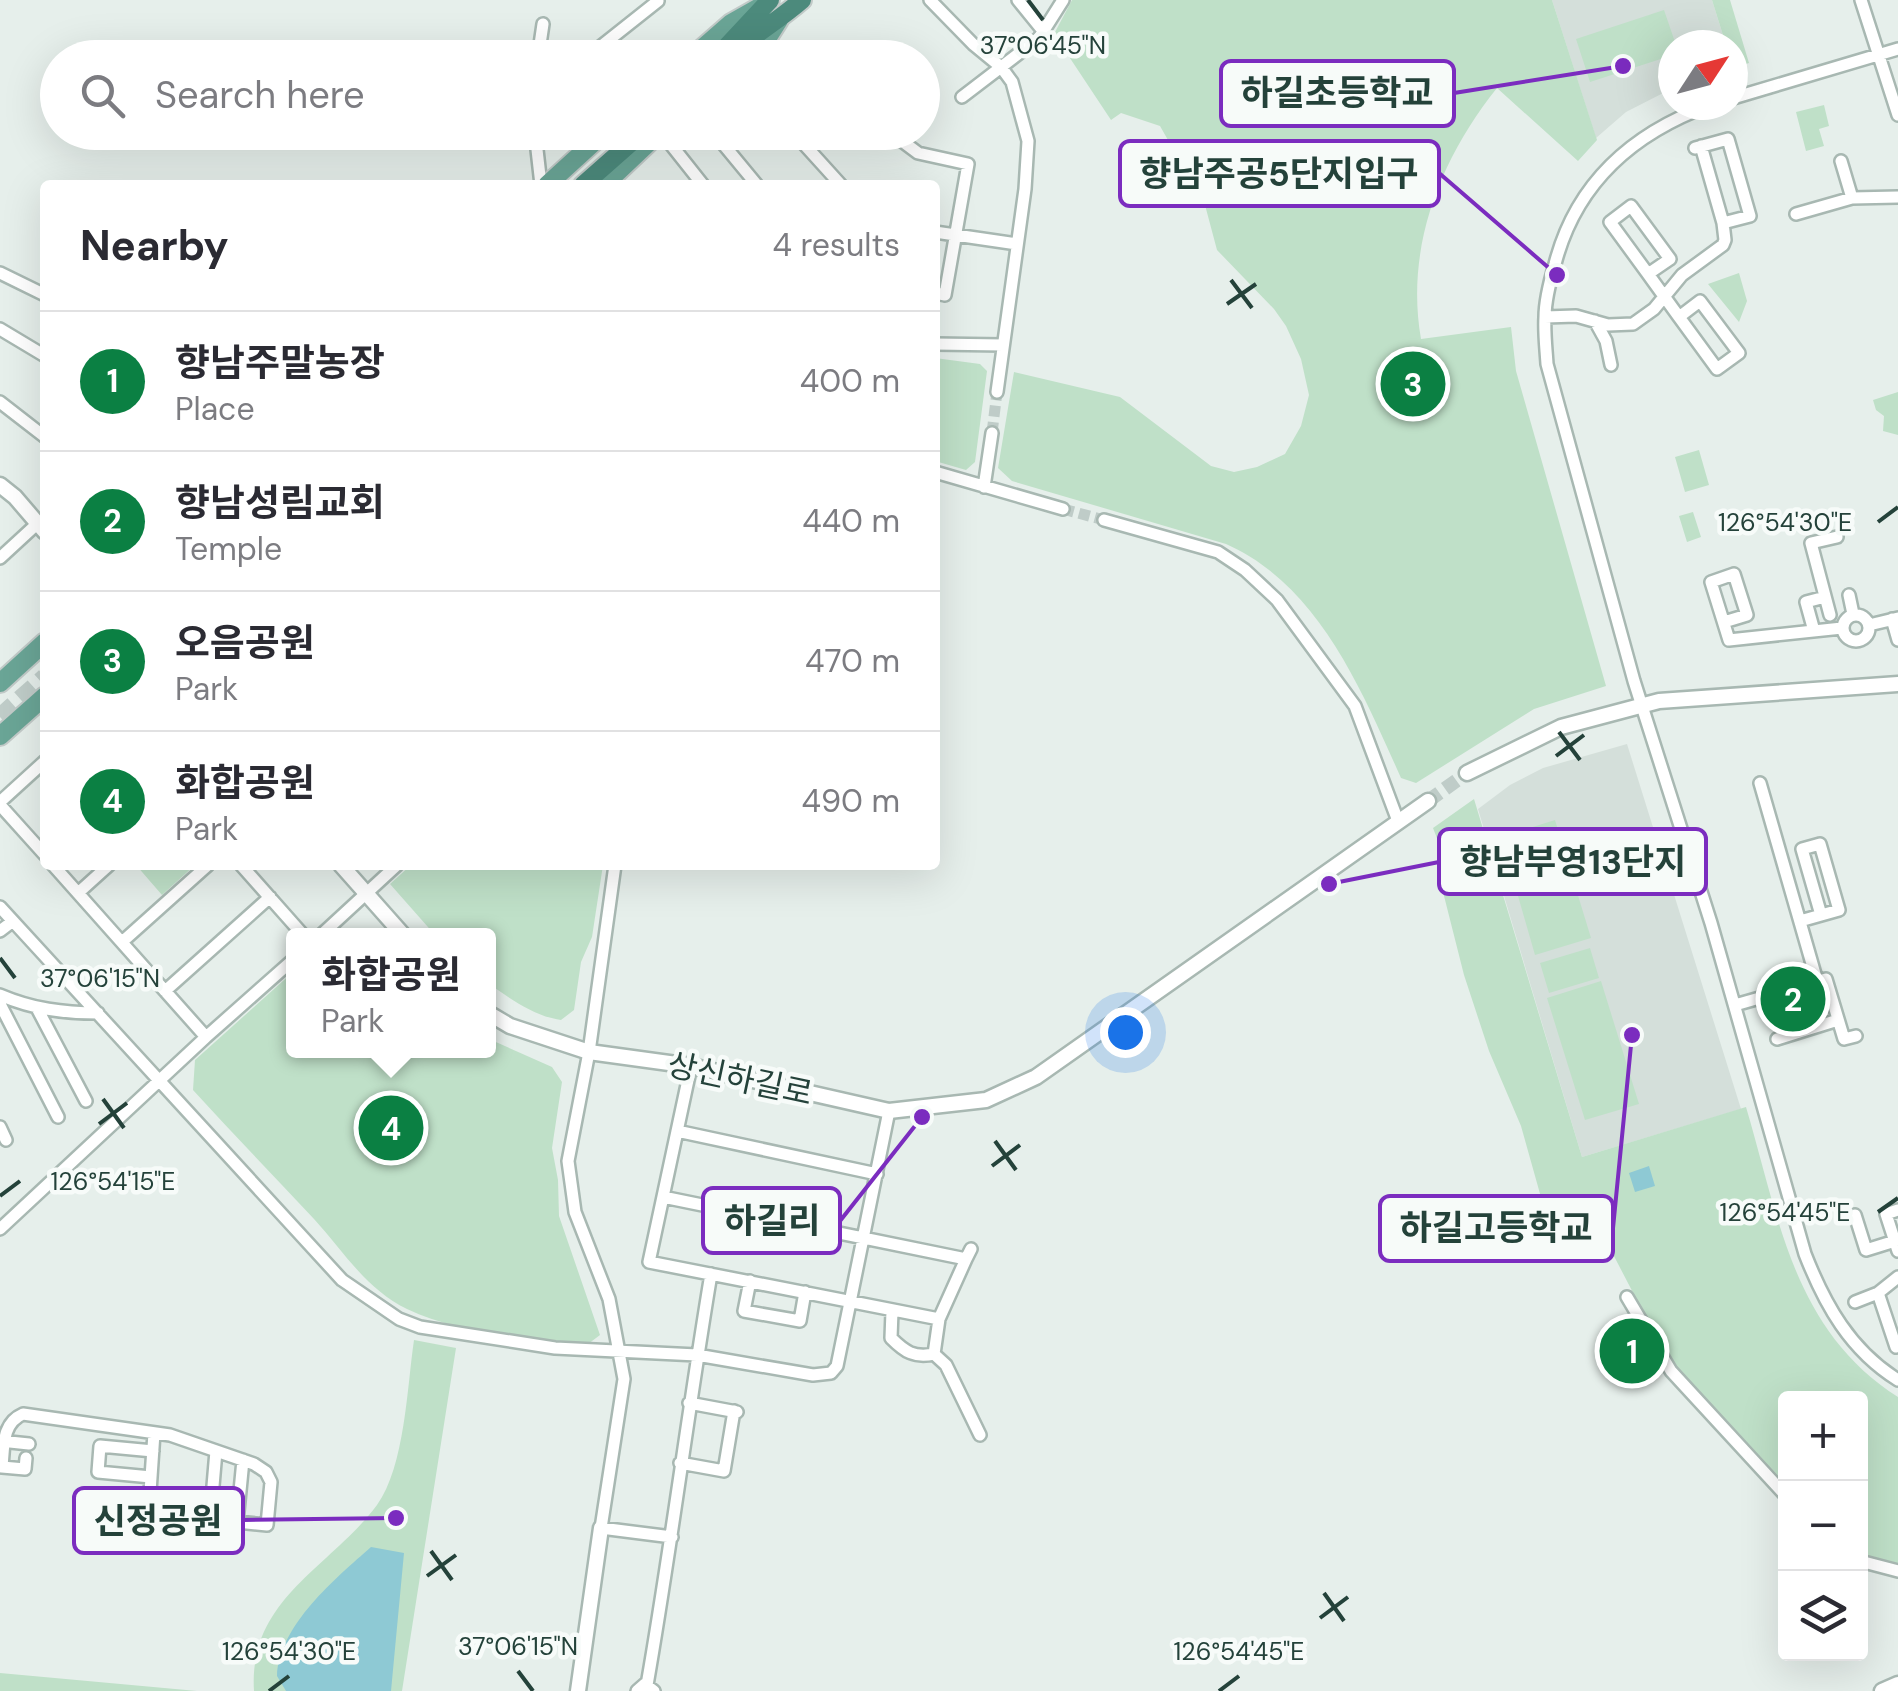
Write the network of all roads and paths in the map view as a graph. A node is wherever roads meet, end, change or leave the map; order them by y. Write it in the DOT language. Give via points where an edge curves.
graph roads {
  1 [pos="658,0"];
  2 [pos="802,0"];
  3 [pos="930,0"];
  4 [pos="1018,0"];
  5 [pos="1063,0"];
  6 [pos="1860,0"];
  7 [pos="769,1"];
  8 [pos="779,20"];
  9 [pos="543,24"];
  10 [pos="1044,32"];
  11 [pos="541,40"];
  12 [pos="609,40"];
  13 [pos="712,40"];
  14 [pos="736,40"];
  15 [pos="748,40"];
  16 [pos="766,40"];
  17 [pos="1898,49"];
  18 [pos="1877,55"];
  19 [pos="1000,67"];
  20 [pos="1748,94"];
  21 [pos="962,97"];
  22 [pos="1898,115"];
  23 [pos="1676,120"];
  24 [pos="538,150"];
  25 [pos="584,150"];
  26 [pos="612,150"];
  27 [pos="623,150"];
  28 [pos="641,150"];
  29 [pos="674,150"];
  30 [pos="728,150"];
  31 [pos="809,150"];
  32 [pos="914,150"];
  33 [pos="1841,161"];
  34 [pos="543,180"];
  35 [pos="550,180"];
  36 [pos="579,180"];
  37 [pos="589,180"];
  38 [pos="609,180"];
  39 [pos="698,180"];
  40 [pos="753,180"];
  41 [pos="836,180"];
  42 [pos="1898,184"];
  43 [pos="1884,196"];
  44 [pos="1852,198"];
  45 [pos="1898,198"];
  46 [pos="1796,214"];
  47 [pos="1723,223"];
  48 [pos="940,233"];
  49 [pos="956,235"];
  50 [pos="1018,244"];
  51 [pos="1648,274"];
  52 [pos="1,276"];
  53 [pos="40,293"];
  54 [pos="940,294"];
  55 [pos="1664,296"];
  56 [pos="1679,316"];
  57 [pos="1544,317"];
  58 [pos="1596,321"];
  59 [pos="0,329"];
  60 [pos="940,344"];
  61 [pos="1003,345"];
  62 [pos="40,353"];
  63 [pos="1611,366"];
  64 [pos="998,392"];
  65 [pos="0,402"];
  66 [pos="40,433"];
  67 [pos="992,433"];
  68 [pos="940,474"];
  69 [pos="0,484"];
  70 [pos="984,487"];
  71 [pos="1063,509"];
  72 [pos="1104,520"];
  73 [pos="40,526"];
  74 [pos="40,529"];
  75 [pos="1837,536"];
  76 [pos="0,558"];
  77 [pos="1849,595"];
  78 [pos="1825,597"];
  79 [pos="1853,614"];
  80 [pos="1830,615"];
  81 [pos="1895,618"];
  82 [pos="1724,622"];
  83 [pos="1869,625"];
  84 [pos="1842,628"];
  85 [pos="1814,632"];
  86 [pos="1898,640"];
  87 [pos="40,646"];
  88 [pos="0,682"];
  89 [pos="1898,684"];
  90 [pos="40,700"];
  91 [pos="1643,705"];
  92 [pos="0,736"];
  93 [pos="40,765"];
  94 [pos="1467,773"];
  95 [pos="1760,783"];
  96 [pos="1428,801"];
  97 [pos="0,804"];
  98 [pos="1398,821"];
  99 [pos="40,845"];
  100 [pos="58,870"];
  101 [pos="103,870"];
  102 [pos="202,870"];
  103 [pos="246,870"];
  104 [pos="345,870"];
  105 [pos="393,870"];
  106 [pos="614,870"];
  107 [pos="78,893"];
  108 [pos="367,894"];
  109 [pos="270,897"];
  110 [pos="0,907"];
  111 [pos="1820,915"];
  112 [pos="13,921"];
  113 [pos="1800,921"];
  114 [pos="297,928"];
  115 [pos="329,928"];
  116 [pos="397,928"];
  117 [pos="0,931"];
  118 [pos="122,942"];
  119 [pos="286,966"];
  120 [pos="1818,981"];
  121 [pos="165,990"];
  122 [pos="0,995"];
  123 [pos="0,1004"];
  124 [pos="1735,1005"];
  125 [pos="37,1008"];
  126 [pos="98,1014"];
  127 [pos="496,1018"];
  128 [pos="1838,1020"];
  129 [pos="1856,1036"];
  130 [pos="206,1037"];
  131 [pos="1777,1039"];
  132 [pos="589,1052"];
  133 [pos="691,1066"];
  134 [pos="159,1080"];
  135 [pos="86,1101"];
  136 [pos="889,1111"];
  137 [pos="58,1117"];
  138 [pos="0,1127"];
  139 [pos="677,1131"];
  140 [pos="6,1140"];
  141 [pos="876,1174"];
  142 [pos="663,1197"];
  143 [pos="1898,1210"];
  144 [pos="1855,1215"];
  145 [pos="0,1229"];
  146 [pos="864,1238"];
  147 [pos="1896,1246"];
  148 [pos="711,1274"];
  149 [pos="1898,1277"];
  150 [pos="750,1281"];
  151 [pos="806,1292"];
  152 [pos="1878,1293"];
  153 [pos="1628,1298"];
  154 [pos="850,1301"];
  155 [pos="1855,1302"];
  156 [pos="892,1310"];
  157 [pos="939,1319"];
  158 [pos="1896,1348"];
  159 [pos="620,1350"];
  160 [pos="934,1354"];
  161 [pos="698,1355"];
  162 [pos="1898,1380"];
  163 [pos="689,1403"];
  164 [pos="154,1432"];
  165 [pos="980,1435"];
  166 [pos="2,1442"];
  167 [pos="29,1444"];
  168 [pos="153,1451"];
  169 [pos="216,1451"];
  170 [pos="26,1458"];
  171 [pos="243,1460"];
  172 [pos="680,1463"];
  173 [pos="151,1477"];
  174 [pos="213,1486"];
  175 [pos="1778,1488"];
  176 [pos="150,1492"];
  177 [pos="601,1528"];
  178 [pos="672,1537"];
  179 [pos="1868,1563"];
  180 [pos="1898,1571"];
  181 [pos="1898,1684"];
  182 [pos="646,1689"];
  183 [pos="578,1691"];
  184 [pos="1882,1691"];
  1 -- 12 [label="street"];
  2 -- 8 [label="highway"];
  3 -- 19 [label="street"];
  4 -- 10 [label="street"];
  5 -- 10 [label="street"];
  6 -- 18 [label="street"];
  7 -- 13 [label="main road"];
  7 -- 14 [label="highway"];
  8 -- 15 [label="highway"];
  8 -- 16 [label="main road"];
  9 -- 11 [label="street"];
  10 -- 19 [label="street"];
  17 -- 18 [label="street"];
  18 -- 20 [label="street"];
  18 -- 22 [label="street"];
  19 -- 21 [label="street"];
  19 -- 50 [label="street" via="1012,82 1028,141"];
  23 -- 57 [label="street" via="1624,152 1589,190 1564,232"];
  24 -- 34 [label="street"];
  25 -- 35 [label="main road"];
  26 -- 36 [label="highway"];
  27 -- 37 [label="highway"];
  28 -- 38 [label="main road"];
  29 -- 39 [label="street"];
  30 -- 40 [label="street"];
  31 -- 41 [label="street"];
  32 -- 49 [label="street" via="968,164"];
  33 -- 44 [label="street"];
  42 -- 43 [label="street"];
  43 -- 44 [label="street"];
  43 -- 45 [label="street"];
  44 -- 46 [label="street"];
  47 -- 47 [label="street" via="1750,216 1728,138 1698,147"];
  47 -- 55 [label="street" via="1723,245"];
  48 -- 49 [label="street"];
  49 -- 50 [label="street"];
  49 -- 54 [label="street"];
  50 -- 61 [label="street"];
  51 -- 51 [label="street" via="1670,258 1631,206 1610,222"];
  51 -- 55 [label="street"];
  52 -- 53 [label="street"];
  55 -- 56 [label="street"];
  55 -- 58 [label="street" via="1633,324"];
  56 -- 56 [label="street" via="1700,301 1741,353 1717,369"];
  57 -- 58 [label="street"];
  57 -- 91 [label="street" via="1558,409"];
  58 -- 63 [label="street"];
  59 -- 62 [label="street"];
  60 -- 61 [label="street"];
  61 -- 64 [label="street"];
  65 -- 66 [label="street"];
  67 -- 70 [label="street"];
  68 -- 70 [label="street"];
  69 -- 73 [label="street"];
  70 -- 71 [label="street"];
  72 -- 98 [label="street" via="1218,552 1278,600 1355,706"];
  74 -- 76 [label="street"];
  75 -- 78 [label="street" via="1810,543"];
  77 -- 79 [label="street"];
  78 -- 80 [label="street"];
  78 -- 85 [label="street" via="1806,602"];
  79 -- 83 [label="street"];
  79 -- 84 [label="street"];
  81 -- 83 [label="street"];
  81 -- 86 [label="street"];
  82 -- 85 [label="street" via="1729,640"];
  83 -- 84 [label="street" via="1859,641"];
  84 -- 85 [label="street"];
  87 -- 88 [label="main road"];
  89 -- 91 [label="street"];
  90 -- 92 [label="main road"];
  91 -- 94 [label="street" via="1561,727"];
  91 -- 124 [label="street"];
  93 -- 97 [label="street"];
  95 -- 113 [label="street" via="1780,829"];
  96 -- 98 [label="street, 상신하길로"];
  97 -- 99 [label="street"];
  98 -- 136 [label="street, 상신하길로" via="1036,1077 986,1100"];
  100 -- 107 [label="street"];
  101 -- 107 [label="street"];
  102 -- 118 [label="street"];
  103 -- 109 [label="street"];
  104 -- 108 [label="street"];
  105 -- 108 [label="street"];
  106 -- 132 [label="street"];
  107 -- 118 [label="street"];
  108 -- 115 [label="street"];
  108 -- 116 [label="street"];
  109 -- 114 [label="street"];
  109 -- 121 [label="street"];
  110 -- 112 [label="street"];
  111 -- 111 [label="street" via="1839,910 1820,844 1802,849"];
  111 -- 113 [label="street"];
  112 -- 117 [label="street"];
  112 -- 126 [label="street"];
  113 -- 120 [label="street"];
  118 -- 121 [label="street"];
  119 -- 130 [label="street"];
  120 -- 124 [label="street"];
  120 -- 128 [label="street" via="1826,979"];
  121 -- 130 [label="street"];
  122 -- 125 [label="street"];
  123 -- 137 [label="street"];
  124 -- 162 [label="street" via="1822,1299 1857,1347"];
  125 -- 126 [label="street"];
  125 -- 135 [label="street"];
  126 -- 134 [label="street"];
  127 -- 132 [label="street, 상신하길로"];
  128 -- 129 [label="street" via="1844,1039"];
  128 -- 131 [label="street"];
  130 -- 134 [label="street"];
  132 -- 133 [label="street, 상신하길로"];
  132 -- 159 [label="street" via="568,1161 575,1212 609,1300"];
  133 -- 136 [label="street, 상신하길로"];
  133 -- 139 [label="street"];
  134 -- 145 [label="street"];
  134 -- 159 [label="street" via="342,1280 399,1319 484,1339"];
  136 -- 141 [label="street"];
  138 -- 140 [label="street"];
  139 -- 141 [label="street"];
  139 -- 142 [label="street"];
  141 -- 146 [label="street"];
  142 -- 146 [label="street"];
  142 -- 148 [label="street" via="649,1262"];
  143 -- 147 [label="street" via="1886,1214"];
  144 -- 147 [label="street" via="1863,1250"];
  146 -- 154 [label="street"];
  146 -- 157 [label="street" via="968,1254"];
  148 -- 150 [label="street"];
  148 -- 161 [label="street"];
  149 -- 152 [label="street"];
  150 -- 151 [label="street"];
  150 -- 151 [label="street" via="744,1310 800,1321"];
  151 -- 154 [label="street"];
  152 -- 155 [label="street"];
  152 -- 158 [label="street"];
  153 -- 175 [label="street" via="1671,1371"];
  154 -- 156 [label="street"];
  154 -- 161 [label="street" via="837,1366 828,1374"];
  156 -- 157 [label="street"];
  156 -- 160 [label="street" via="891,1338 905,1352"];
  157 -- 160 [label="street"];
  159 -- 161 [label="street"];
  159 -- 177 [label="street" via="624,1379"];
  160 -- 165 [label="street" via="946,1365"];
  161 -- 163 [label="street"];
  163 -- 172 [label="street"];
  163 -- 172 [label="street" via="738,1412 724,1471"];
  164 -- 166 [label="street" via="23,1414"];
  164 -- 168 [label="street"];
  164 -- 169 [label="street"];
  166 -- 167 [label="street"];
  166 -- 170 [label="street" via="2,1467 25,1469"];
  168 -- 173 [label="street"];
  168 -- 173 [label="street" via="100,1446 98,1472"];
  169 -- 171 [label="street"];
  169 -- 174 [label="street"];
  171 -- 171 [label="street" via="271,1482 268,1525 237,1522"];
  172 -- 178 [label="street"];
  173 -- 176 [label="street"];
  177 -- 178 [label="street"];
  177 -- 183 [label="street"];
  178 -- 182 [label="street"];
  179 -- 180 [label="street"];
  181 -- 184 [label="street"];
}
